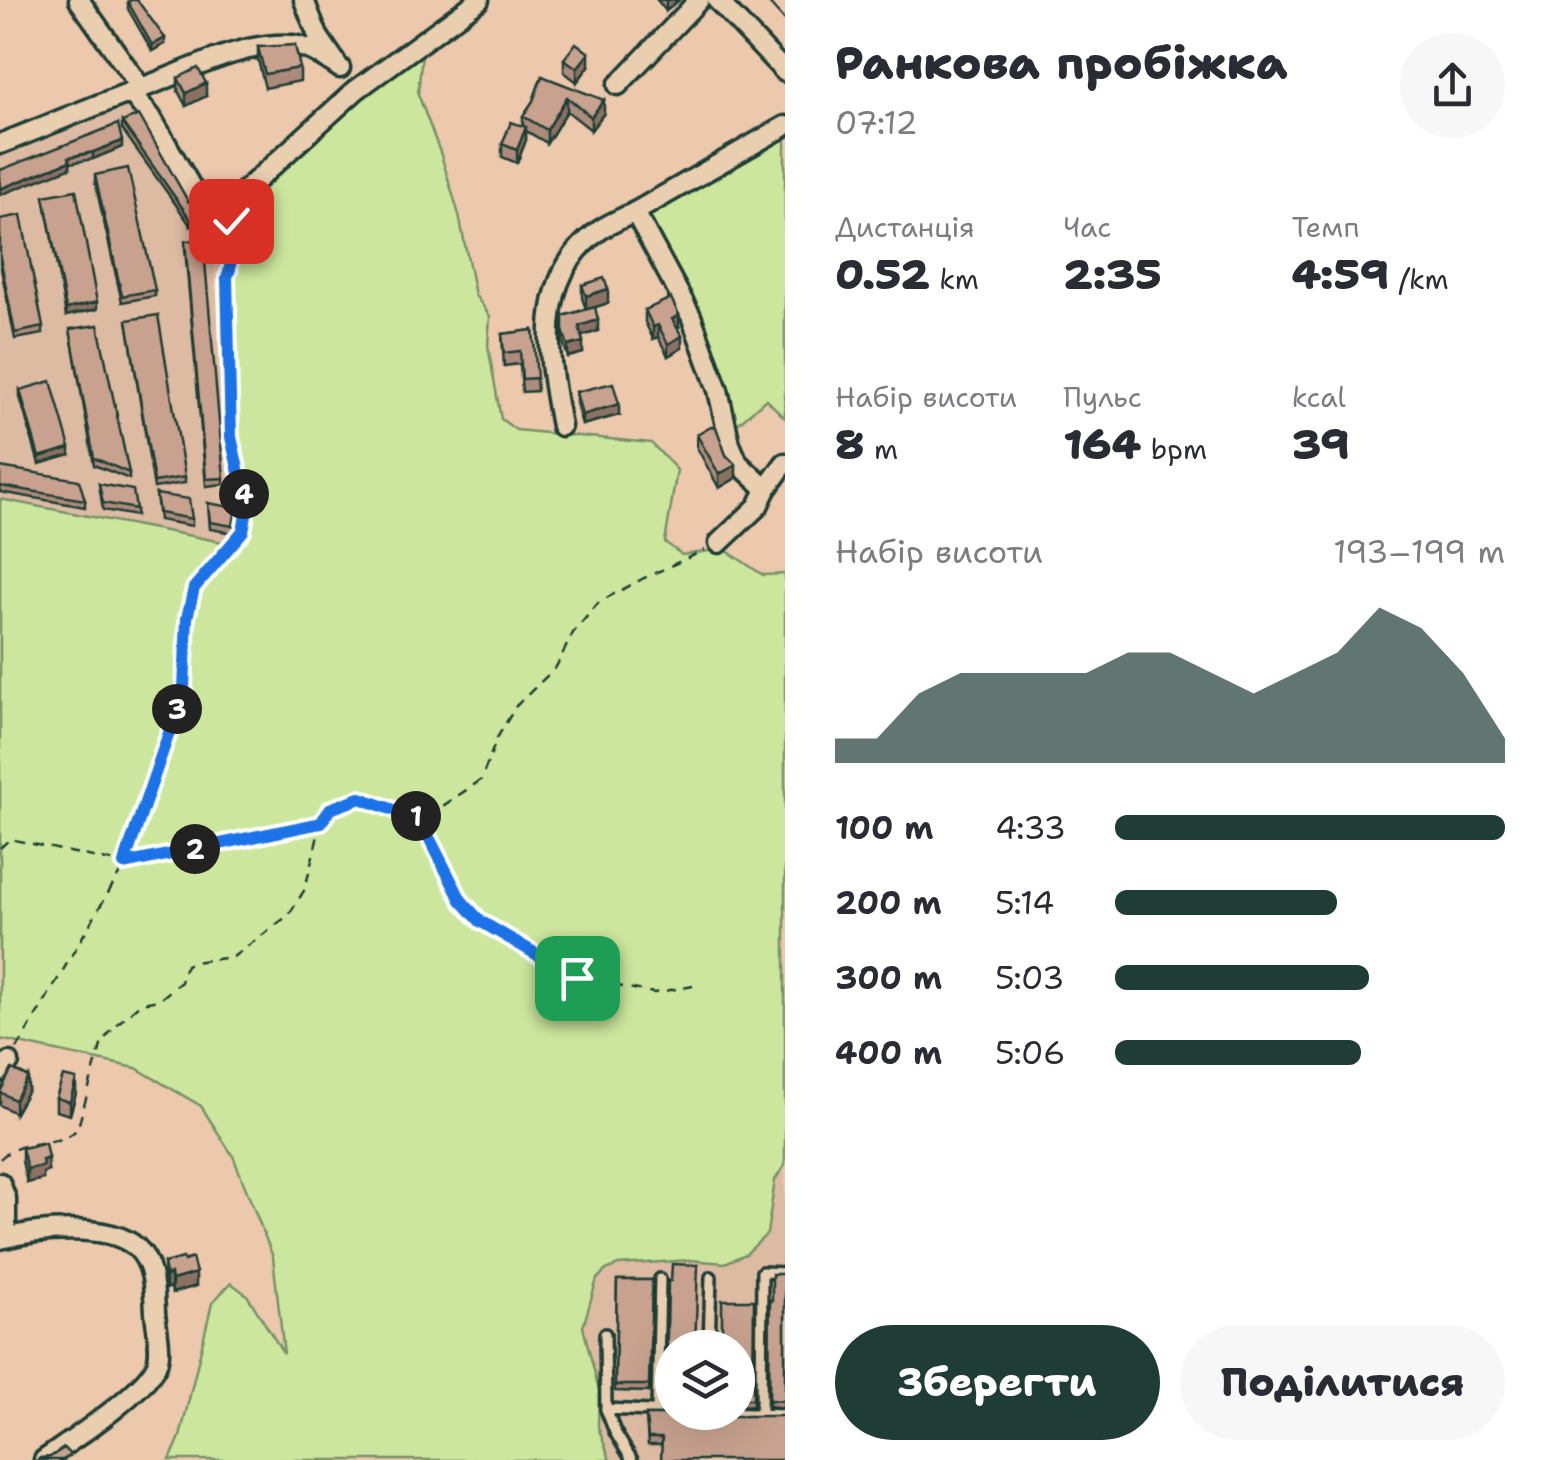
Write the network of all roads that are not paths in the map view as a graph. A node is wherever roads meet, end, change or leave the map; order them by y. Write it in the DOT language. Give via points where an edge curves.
graph roads {
  1 [pos="79,0"];
  2 [pos="304,0"];
  3 [pos="479,0"];
  4 [pos="700,0"];
  5 [pos="717,0"];
  6 [pos="340,68"];
  7 [pos="785,72"];
  8 [pos="618,85"];
  9 [pos="356,90"];
  10 [pos="132,91"];
  11 [pos="785,126"];
  12 [pos="0,144"];
  13 [pos="635,212"];
  14 [pos="561,426"];
  15 [pos="785,464"];
  16 [pos="766,489"];
  17 [pos="719,542"];
  18 [pos="0,1183"];
  19 [pos="3,1238"];
  20 [pos="785,1273"];
  21 [pos="711,1277"];
  22 [pos="660,1279"];
  23 [pos="659,1330"];
  24 [pos="710,1330"];
  25 [pos="605,1334"];
  26 [pos="606,1409"];
  27 [pos="655,1412"];
  28 [pos="755,1414"];
  29 [pos="761,1414"];
  30 [pos="785,1415"];
  31 [pos="44,1460"];
  32 [pos="632,1460"];
  1 -- 10 [label="street"];
  2 -- 6 [label="street"];
  3 -- 9 [label="street"];
  4 -- 8 [label="street"];
  5 -- 7 [label="street"];
  6 -- 9 [label="street"];
  6 -- 10 [label="street" via="294,45 264,46"];
  9 -- 10 [label="street" via="223,207 199,200"];
  10 -- 12 [label="street"];
  11 -- 13 [label="street"];
  13 -- 14 [label="street" via="582,245 556,289 548,339"];
  13 -- 16 [label="street" via="691,316 738,463"];
  15 -- 16 [label="street"];
  16 -- 17 [label="street" via="758,506"];
  18 -- 19 [label="street" via="6,1200"];
  19 -- 31 [label="street" via="65,1231 118,1237 136,1247 154,1285 154,1370"];
  20 -- 29 [label="lane" via="762,1272"];
  21 -- 24 [label="lane"];
  22 -- 23 [label="lane"];
  25 -- 26 [label="lane"];
  26 -- 27 [label="lane"];
  26 -- 32 [label="lane"];
  28 -- 29 [label="lane"];
  29 -- 30 [label="lane"];
}
